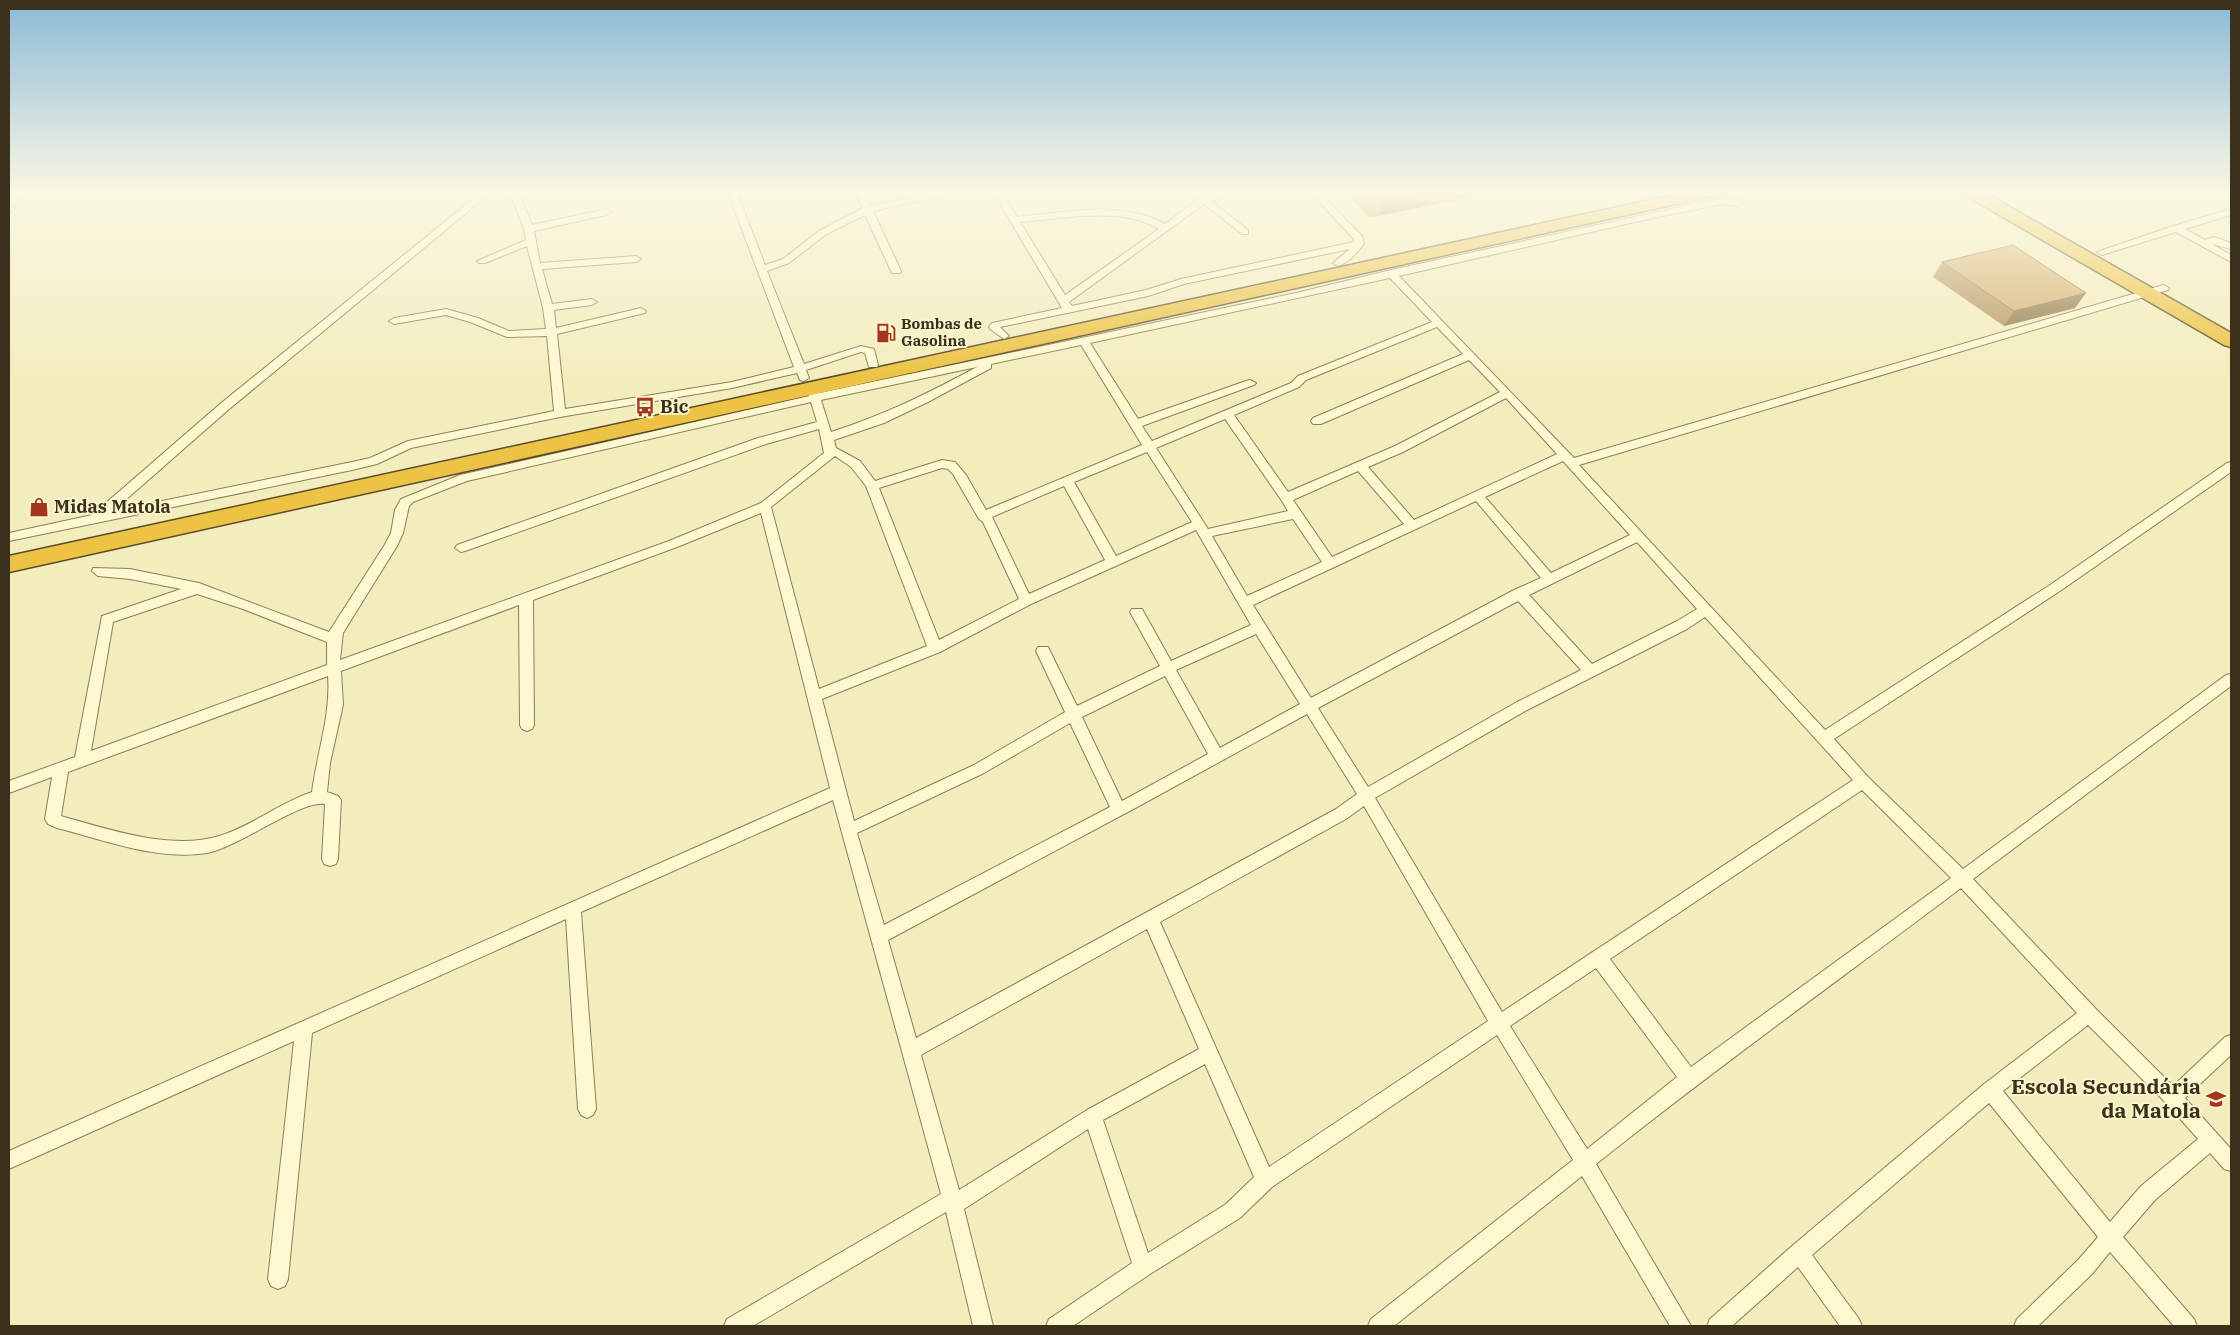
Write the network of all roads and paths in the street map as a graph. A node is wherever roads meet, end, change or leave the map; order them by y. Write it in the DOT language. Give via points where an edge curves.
graph roads {
  1 [pos="413,252"];
  2 [pos="505,252"];
  3 [pos="534,252"];
  4 [pos="756,252"];
  5 [pos="796,252"];
  6 [pos="888,252"];
  7 [pos="1034,252"];
  8 [pos="1133,252"];
  9 [pos="1320,252"];
  10 [pos="1352,252"];
  11 [pos="1387,252"];
  12 [pos="1423,252"];
  13 [pos="1486,252"];
  14 [pos="2084,252"];
  15 [pos="2102,252"];
  16 [pos="2219,252"];
  17 [pos="636,259"];
  18 [pos="2231,259"];
  19 [pos="482,261"];
  20 [pos="1338,263"];
  21 [pos="536,266"];
  22 [pos="763,269"];
  23 [pos="896,271"];
  24 [pos="1391,273"];
  25 [pos="2155,291"];
  26 [pos="592,302"];
  27 [pos="1066,305"];
  28 [pos="548,308"];
  29 [pos="641,311"];
  30 [pos="394,321"];
  31 [pos="1438,323"];
  32 [pos="2231,326"];
  33 [pos="552,332"];
  34 [pos="1004,336"];
  35 [pos="1084,340"];
  36 [pos="2231,341"];
  37 [pos="1470,355"];
  38 [pos="1014,357"];
  39 [pos="807,383"];
  40 [pos="1250,383"];
  41 [pos="1507,393"];
  42 [pos="560,413"];
  43 [pos="1228,413"];
  44 [pos="1317,421"];
  45 [pos="823,424"];
  46 [pos="1135,424"];
  47 [pos="829,444"];
  48 [pos="1149,446"];
  49 [pos="1567,460"];
  50 [pos="1360,466"];
  51 [pos="2231,466"];
  52 [pos="1068,482"];
  53 [pos="872,486"];
  54 [pos="1477,495"];
  55 [pos="1286,498"];
  56 [pos="765,506"];
  57 [pos="1296,514"];
  58 [pos="983,516"];
  59 [pos="94,521"];
  60 [pos="1411,524"];
  61 [pos="1201,529"];
  62 [pos="9,537"];
  63 [pos="1637,537"];
  64 [pos="461,548"];
  65 [pos="9,554"];
  66 [pos="1112,561"];
  67 [pos="1329,562"];
  68 [pos="9,564"];
  69 [pos="98,571"];
  70 [pos="1548,578"];
  71 [pos="199,588"];
  72 [pos="1519,593"];
  73 [pos="526,598"];
  74 [pos="1026,601"];
  75 [pos="1244,603"];
  76 [pos="1706,610"];
  77 [pos="1137,612"];
  78 [pos="1259,627"];
  79 [pos="334,639"];
  80 [pos="934,648"];
  81 [pos="1043,651"];
  82 [pos="332,668"];
  83 [pos="1168,668"];
  84 [pos="1589,670"];
  85 [pos="2231,679"];
  86 [pos="815,696"];
  87 [pos="1308,704"];
  88 [pos="1074,714"];
  89 [pos="526,725"];
  90 [pos="1824,738"];
  91 [pos="1217,757"];
  92 [pos="82,759"];
  93 [pos="62,768"];
  94 [pos="1863,782"];
  95 [pos="9,786"];
  96 [pos="838,791"];
  97 [pos="319,796"];
  98 [pos="1366,796"];
  99 [pos="1119,809"];
  100 [pos="849,830"];
  101 [pos="330,859"];
  102 [pos="1962,878"];
  103 [pos="573,908"];
  104 [pos="1150,918"];
  105 [pos="879,936"];
  106 [pos="1598,957"];
  107 [pos="2089,1014"];
  108 [pos="1500,1025"];
  109 [pos="304,1030"];
  110 [pos="2231,1043"];
  111 [pos="910,1051"];
  112 [pos="1210,1052"];
  113 [pos="1689,1079"];
  114 [pos="1990,1090"];
  115 [pos="2173,1098"];
  116 [pos="587,1109"];
  117 [pos="1093,1116"];
  118 [pos="2211,1140"];
  119 [pos="9,1160"];
  120 [pos="1584,1160"];
  121 [pos="2231,1162"];
  122 [pos="1265,1180"];
  123 [pos="952,1202"];
  124 [pos="2110,1237"];
  125 [pos="1799,1252"];
  126 [pos="1144,1267"];
  127 [pos="278,1279"];
  128 [pos="734,1326"];
  129 [pos="983,1326"];
  130 [pos="1056,1326"];
  131 [pos="1378,1326"];
  132 [pos="1681,1326"];
  133 [pos="1717,1326"];
  134 [pos="1852,1326"];
  135 [pos="2024,1326"];
  136 [pos="2187,1326"];
  1 -- 59 [label="street" via="224,407"];
  2 -- 19 [label="street"];
  3 -- 21 [label="street"];
  4 -- 22 [label="street"];
  5 -- 22 [label="street" via="786,262"];
  6 -- 23 [label="street"];
  7 -- 27 [label="street"];
  8 -- 27 [label="street"];
  9 -- 27 [label="street" via="1189,280 1148,293"];
  10 -- 20 [label="street"];
  11 -- 20 [label="highway"];
  12 -- 39 [label="highway"];
  13 -- 24 [label="street"];
  14 -- 25 [label="highway"];
  15 -- 25 [label="highway"];
  16 -- 18 [label="street"];
  17 -- 21 [label="street"];
  20 -- 34 [label="highway"];
  21 -- 28 [label="street"];
  22 -- 39 [label="street"];
  24 -- 31 [label="street"];
  24 -- 35 [label="street"];
  25 -- 32 [label="highway"];
  25 -- 36 [label="highway"];
  25 -- 49 [label="street"];
  26 -- 28 [label="street"];
  27 -- 34 [label="street" via="996,325 994,327"];
  28 -- 33 [label="street"];
  29 -- 33 [label="street"];
  30 -- 33 [label="street" via="446,312 507,334"];
  31 -- 37 [label="street"];
  31 -- 43 [label="street" via="1302,378 1295,385"];
  33 -- 42 [label="street"];
  34 -- 39 [label="highway"];
  35 -- 38 [label="street"];
  35 -- 46 [label="street"];
  37 -- 41 [label="street"];
  37 -- 44 [label="street"];
  38 -- 39 [label="street"];
  38 -- 47 [label="street" via="979,370 945,390"];
  39 -- 42 [label="street" via="779,375"];
  39 -- 45 [label="street"];
  39 -- 65 [label="highway" via="648,414"];
  39 -- 68 [label="highway"];
  39 -- 79 [label="street" via="449,483 409,498 404,503 398,530 387,553"];
  40 -- 46 [label="street"];
  41 -- 49 [label="street"];
  41 -- 50 [label="street"];
  42 -- 59 [label="street" via="408,445 373,461 352,466"];
  43 -- 48 [label="street"];
  43 -- 55 [label="street"];
  45 -- 47 [label="street"];
  45 -- 64 [label="street" via="762,441"];
  46 -- 48 [label="street"];
  47 -- 53 [label="street" via="853,459"];
  47 -- 56 [label="street" via="825,459"];
  48 -- 52 [label="street"];
  48 -- 61 [label="street"];
  49 -- 54 [label="street"];
  49 -- 63 [label="street"];
  50 -- 55 [label="street"];
  50 -- 60 [label="street"];
  51 -- 90 [label="street" via="2055,588"];
  52 -- 58 [label="street"];
  52 -- 66 [label="street"];
  53 -- 58 [label="street" via="946,464 956,470"];
  53 -- 80 [label="street"];
  54 -- 60 [label="street"];
  54 -- 70 [label="street"];
  55 -- 57 [label="street"];
  56 -- 73 [label="street"];
  56 -- 86 [label="street"];
  57 -- 61 [label="street"];
  57 -- 67 [label="street"];
  58 -- 74 [label="street" via="988,520"];
  59 -- 62 [label="street"];
  60 -- 67 [label="street"];
  61 -- 66 [label="street"];
  61 -- 75 [label="street"];
  63 -- 70 [label="street"];
  63 -- 76 [label="street"];
  66 -- 74 [label="street"];
  67 -- 75 [label="street"];
  69 -- 71 [label="street"];
  70 -- 72 [label="street"];
  71 -- 79 [label="street"];
  71 -- 92 [label="street" via="107,619"];
  72 -- 84 [label="street"];
  72 -- 87 [label="street"];
  73 -- 82 [label="street"];
  73 -- 89 [label="street"];
  74 -- 80 [label="street"];
  75 -- 78 [label="street"];
  76 -- 84 [label="street"];
  76 -- 90 [label="street"];
  77 -- 83 [label="street"];
  78 -- 83 [label="street"];
  78 -- 87 [label="street"];
  79 -- 82 [label="street"];
  80 -- 86 [label="street"];
  81 -- 88 [label="street"];
  82 -- 92 [label="street"];
  82 -- 97 [label="street" via="336,704"];
  83 -- 88 [label="street"];
  83 -- 91 [label="street"];
  84 -- 98 [label="street"];
  85 -- 102 [label="street"];
  86 -- 96 [label="street"];
  87 -- 91 [label="street"];
  87 -- 98 [label="street"];
  88 -- 99 [label="street"];
  88 -- 100 [label="street" via="979,769"];
  90 -- 94 [label="street"];
  91 -- 99 [label="street"];
  92 -- 93 [label="street"];
  93 -- 95 [label="street"];
  93 -- 97 [label="street" via="53,819 56,822 159,846 207,846"];
  94 -- 102 [label="street"];
  94 -- 106 [label="street"];
  96 -- 100 [label="street"];
  96 -- 103 [label="street"];
  97 -- 101 [label="street" via="333,800"];
  98 -- 104 [label="street" via="1341,814"];
  98 -- 108 [label="street"];
  99 -- 105 [label="street"];
  100 -- 105 [label="street"];
  102 -- 107 [label="street"];
  102 -- 113 [label="street"];
  103 -- 109 [label="street"];
  103 -- 116 [label="street"];
  104 -- 111 [label="street"];
  104 -- 112 [label="street"];
  105 -- 111 [label="street"];
  106 -- 108 [label="street"];
  106 -- 113 [label="street"];
  107 -- 114 [label="street"];
  107 -- 115 [label="street"];
  108 -- 120 [label="street"];
  108 -- 122 [label="street"];
  109 -- 119 [label="street"];
  109 -- 127 [label="street"];
  110 -- 115 [label="street"];
  111 -- 123 [label="street"];
  112 -- 117 [label="street"];
  112 -- 122 [label="street"];
  113 -- 120 [label="street"];
  114 -- 124 [label="street"];
  114 -- 125 [label="street"];
  115 -- 118 [label="street"];
  117 -- 123 [label="street"];
  117 -- 126 [label="street"];
  118 -- 121 [label="street"];
  118 -- 124 [label="street" via="2148,1193"];
  120 -- 131 [label="street"];
  120 -- 132 [label="street"];
  122 -- 126 [label="street" via="1233,1211"];
  123 -- 128 [label="street"];
  123 -- 129 [label="street"];
  124 -- 135 [label="street"];
  124 -- 136 [label="street"];
  125 -- 133 [label="street"];
  125 -- 134 [label="street"];
  126 -- 130 [label="street"];
}
